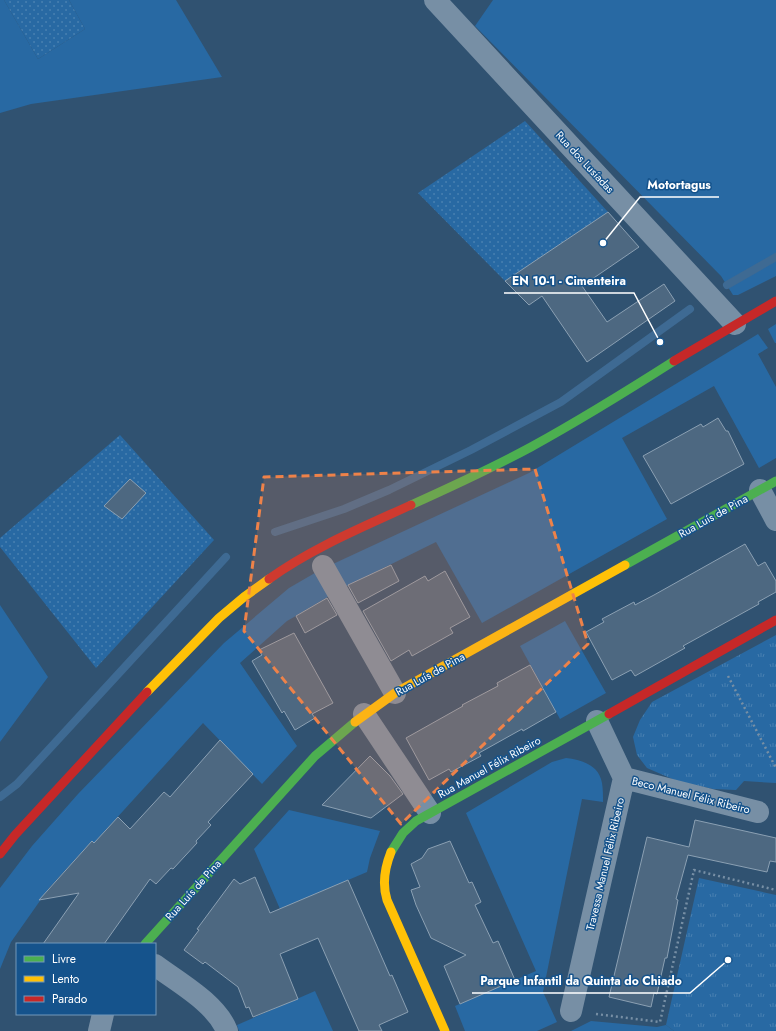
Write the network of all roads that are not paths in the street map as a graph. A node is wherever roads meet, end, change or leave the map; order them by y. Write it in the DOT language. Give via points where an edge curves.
graph roads {
  1 [pos="435,0"];
  2 [pos="776,301"];
  3 [pos="735,324"];
  4 [pos="768,486"];
  5 [pos="776,520"];
  6 [pos="322,566"];
  7 [pos="776,620"];
  8 [pos="395,693"];
  9 [pos="364,714"];
  10 [pos="598,721"];
  11 [pos="624,778"];
  12 [pos="758,812"];
  13 [pos="430,813"];
  14 [pos="0,854"];
  15 [pos="146,943"];
  16 [pos="156,966"];
  17 [pos="571,1011"];
  18 [pos="103,1015"];
  19 [pos="99,1031"];
  20 [pos="227,1031"];
  21 [pos="445,1031"];
  1 -- 3 [label="street, Rua dos Lusíadas"];
  2 -- 3 [label="street"];
  3 -- 14 [label="street" via="548,438 494,467 355,531 272,576 242,598 160,678"];
  4 -- 5 [label="street"];
  4 -- 8 [label="street, Rua Luís de Pina"];
  6 -- 8 [label="street"];
  7 -- 10 [label="street, Rua Manuel Félix Ribeiro"];
  8 -- 9 [label="street, Rua Luís de Pina"];
  9 -- 13 [label="street"];
  9 -- 15 [label="street, Rua Luís de Pina" via="315,756"];
  10 -- 11 [label="street"];
  10 -- 13 [label="street, Rua Manuel Félix Ribeiro"];
  11 -- 12 [label="street, Beco Manuel Félix Ribeiro"];
  11 -- 17 [label="street, Travessa Manuel Félix Ribeiro"];
  13 -- 21 [label="street, Rua Manuel Félix Ribeiro" via="409,826 397,840 384,874 385,893"];
  16 -- 20 [label="street" via="212,1009"];
  18 -- 19 [label="street"];
}
